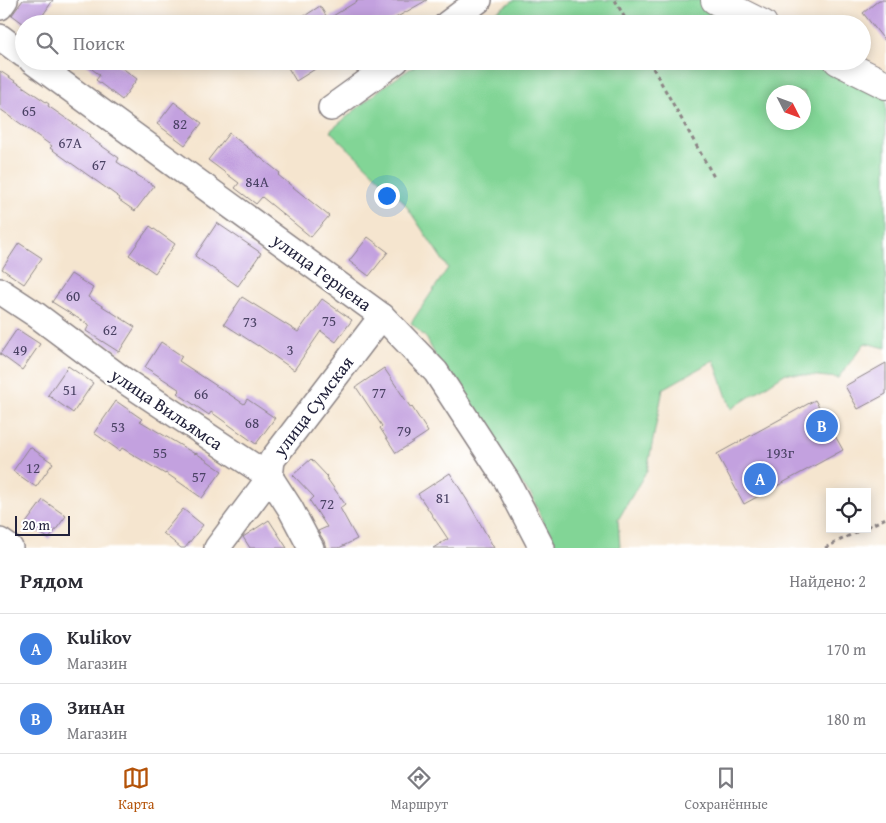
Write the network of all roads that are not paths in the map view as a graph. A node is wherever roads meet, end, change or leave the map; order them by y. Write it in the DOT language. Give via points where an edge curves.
graph roads {
  1 [pos="5,0"];
  2 [pos="479,0"];
  3 [pos="715,0"];
  4 [pos="0,7"];
  5 [pos="459,15"];
  6 [pos="745,15"];
  7 [pos="0,37"];
  8 [pos="15,48"];
  9 [pos="44,70"];
  10 [pos="384,70"];
  11 [pos="856,70"];
  12 [pos="886,85"];
  13 [pos="332,108"];
  14 [pos="0,291"];
  15 [pos="382,316"];
  16 [pos="270,477"];
  17 [pos="0,541"];
  18 [pos="10,548"];
  19 [pos="216,548"];
  20 [pos="311,548"];
  21 [pos="542,548"];
  1 -- 4 [label="street"];
  2 -- 5 [label="street"];
  3 -- 6 [label="main road"];
  7 -- 8 [label="street"];
  9 -- 15 [label="street, улица Герцена"];
  10 -- 13 [label="street"];
  11 -- 12 [label="main road"];
  14 -- 16 [label="street, улица Вильямса" via="122,379"];
  15 -- 16 [label="street, улица Сумская" via="272,460"];
  15 -- 21 [label="street, улица Герцена" via="436,372 506,481"];
  16 -- 19 [label="street, улица Сумская"];
  16 -- 20 [label="street, улица Вильямса"];
  17 -- 18 [label="street"];
}
